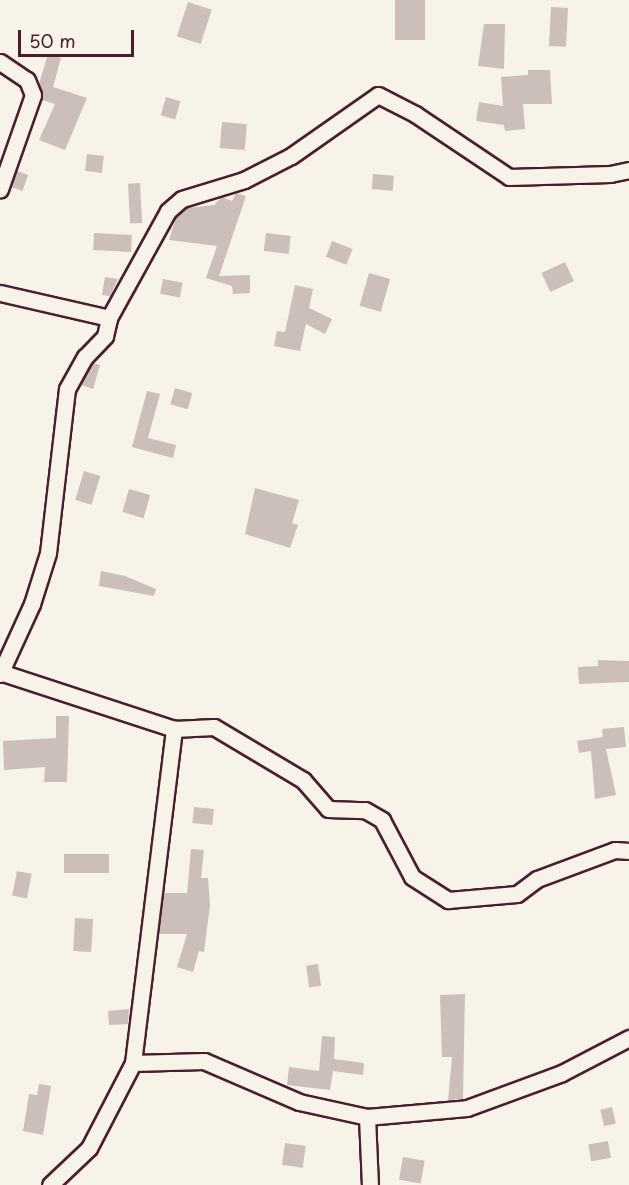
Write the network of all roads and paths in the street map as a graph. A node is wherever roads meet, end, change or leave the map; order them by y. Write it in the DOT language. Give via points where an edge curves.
graph roads {
  1 [pos="0,62"];
  2 [pos="629,170"];
  3 [pos="0,189"];
  4 [pos="0,293"];
  5 [pos="109,318"];
  6 [pos="0,672"];
  7 [pos="174,729"];
  8 [pos="629,851"];
  9 [pos="629,1038"];
  10 [pos="133,1063"];
  11 [pos="367,1117"];
  12 [pos="50,1185"];
  13 [pos="370,1185"];
  1 -- 3 [label="street" via="27,80 33,95"];
  2 -- 5 [label="street" via="509,177 378,94 291,156 217,190 182,199 168,211"];
  4 -- 5 [label="street"];
  5 -- 6 [label="street" via="105,336 85,357 67,389 48,553 32,604"];
  6 -- 7 [label="street"];
  7 -- 8 [label="street" via="214,727 303,780 328,809 365,810 382,820 412,877 448,900 517,894 537,879 615,850"];
  7 -- 10 [label="street"];
  9 -- 11 [label="street" via="562,1072 467,1108"];
  10 -- 11 [label="street" via="204,1060 298,1102"];
  10 -- 12 [label="street" via="89,1148"];
  11 -- 13 [label="street"];
}
